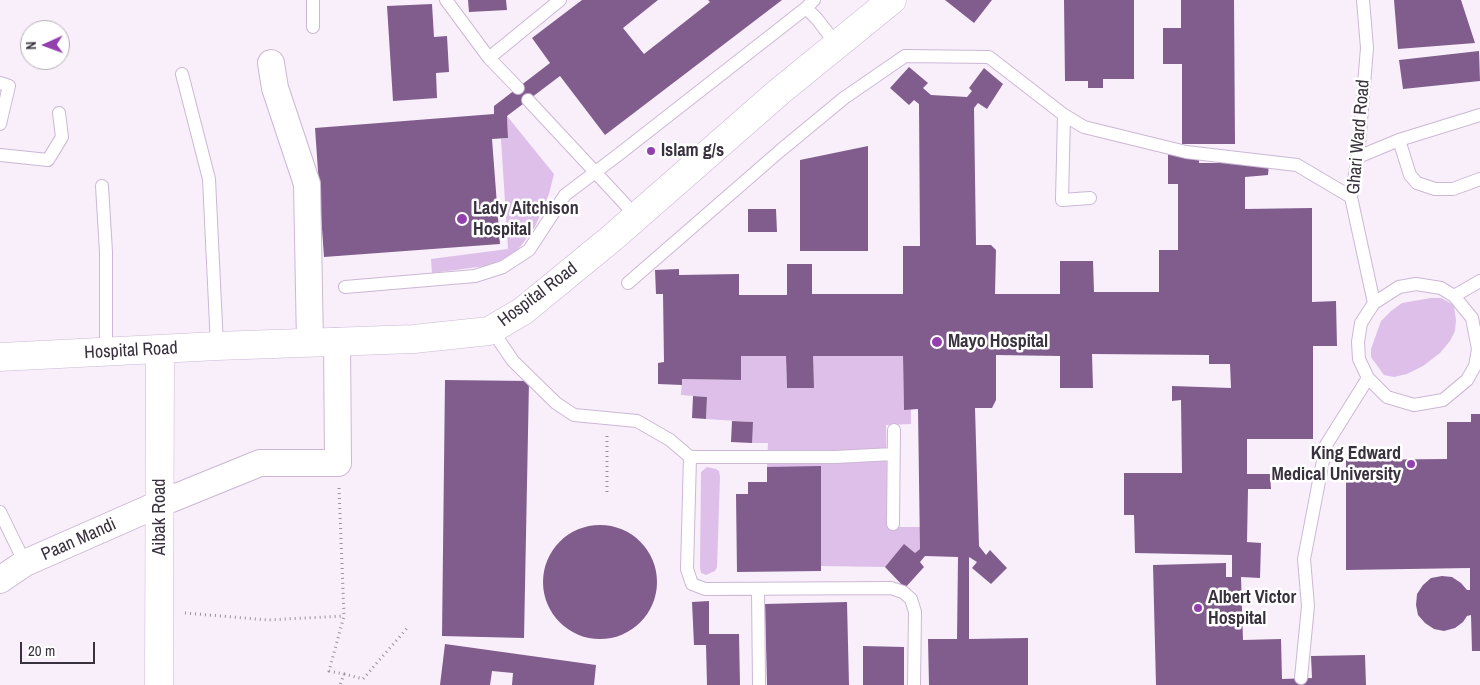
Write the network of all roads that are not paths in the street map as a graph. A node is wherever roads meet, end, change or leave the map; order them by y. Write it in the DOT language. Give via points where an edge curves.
graph roads {
  1 [pos="313,0"];
  2 [pos="446,0"];
  3 [pos="560,0"];
  4 [pos="892,0"];
  5 [pos="1363,0"];
  6 [pos="810,4"];
  7 [pos="313,27"];
  8 [pos="837,45"];
  9 [pos="489,58"];
  10 [pos="271,63"];
  11 [pos="182,74"];
  12 [pos="0,83"];
  13 [pos="518,88"];
  14 [pos="528,100"];
  15 [pos="59,113"];
  16 [pos="1064,115"];
  17 [pos="1480,115"];
  18 [pos="0,124"];
  19 [pos="1399,140"];
  20 [pos="0,155"];
  21 [pos="1358,157"];
  22 [pos="595,172"];
  23 [pos="1480,179"];
  24 [pos="102,186"];
  25 [pos="1351,197"];
  26 [pos="1090,198"];
  27 [pos="637,217"];
  28 [pos="1480,281"];
  29 [pos="628,283"];
  30 [pos="345,286"];
  31 [pos="1454,296"];
  32 [pos="1374,304"];
  33 [pos="489,332"];
  34 [pos="337,341"];
  35 [pos="310,343"];
  36 [pos="216,346"];
  37 [pos="160,349"];
  38 [pos="106,352"];
  39 [pos="0,357"];
  40 [pos="1368,378"];
  41 [pos="894,430"];
  42 [pos="893,454"];
  43 [pos="690,457"];
  44 [pos="160,504"];
  45 [pos="0,512"];
  46 [pos="893,524"];
  47 [pos="25,563"];
  48 [pos="0,580"];
  49 [pos="758,590"];
  50 [pos="1300,678"];
  51 [pos="159,685"];
  52 [pos="759,685"];
  53 [pos="914,685"];
  1 -- 7 [label="lane"];
  2 -- 9 [label="lane"];
  3 -- 9 [label="lane"];
  4 -- 8 [label="main road, Hospital Road"];
  5 -- 21 [label="lane, Ghari Ward Road" via="1367,48"];
  6 -- 8 [label="lane"];
  6 -- 22 [label="lane"];
  8 -- 27 [label="main road, Hospital Road"];
  9 -- 13 [label="lane"];
  10 -- 35 [label="street" via="275,88 308,184"];
  11 -- 36 [label="lane" via="210,179"];
  12 -- 18 [label="lane" via="9,86"];
  14 -- 22 [label="lane"];
  15 -- 20 [label="lane" via="62,137 48,160"];
  16 -- 25 [label="lane" via="1084,127 1186,152 1297,165"];
  16 -- 26 [label="lane" via="1062,200"];
  16 -- 29 [label="lane" via="989,57 905,56 844,98"];
  17 -- 19 [label="lane"];
  19 -- 21 [label="lane"];
  19 -- 23 [label="lane" via="1410,175 1417,183 1435,189 1452,189"];
  21 -- 25 [label="lane, Ghari Ward Road"];
  22 -- 27 [label="lane"];
  22 -- 30 [label="lane" via="565,195 528,250 504,268 475,276"];
  24 -- 38 [label="lane"];
  25 -- 32 [label="lane, Ghari Ward Road"];
  27 -- 33 [label="main road, Hospital Road" via="523,311"];
  28 -- 31 [label="lane"];
  31 -- 32 [label="lane" via="1441,288 1416,284 1399,287"];
  31 -- 40 [label="lane" via="1472,318 1478,349 1475,366 1467,380 1443,400 1414,405 1387,397"];
  32 -- 40 [label="lane" via="1362,323 1358,342 1359,359"];
  33 -- 34 [label="main road, Hospital Road" via="414,339"];
  33 -- 43 [label="lane" via="556,403 574,415 637,421 670,440"];
  34 -- 35 [label="main road, Hospital Road"];
  34 -- 44 [label="street, Paan Mandi" via="338,463 260,463"];
  35 -- 36 [label="main road, Hospital Road"];
  36 -- 37 [label="main road, Hospital Road"];
  37 -- 38 [label="main road, Hospital Road"];
  37 -- 44 [label="main road, Aibak Road"];
  38 -- 39 [label="main road, Hospital Road"];
  40 -- 50 [label="lane" via="1326,445 1304,559 1308,606"];
  41 -- 42 [label="lane"];
  42 -- 43 [label="lane"];
  42 -- 46 [label="lane"];
  43 -- 49 [label="lane" via="687,569 692,584 705,589"];
  44 -- 47 [label="street, Paan Mandi"];
  44 -- 51 [label="main road, Aibak Road"];
  45 -- 47 [label="lane"];
  47 -- 48 [label="street, Paan Mandi"];
  49 -- 52 [label="lane"];
  49 -- 53 [label="lane" via="891,588 903,592 911,600 914,612"];
}
